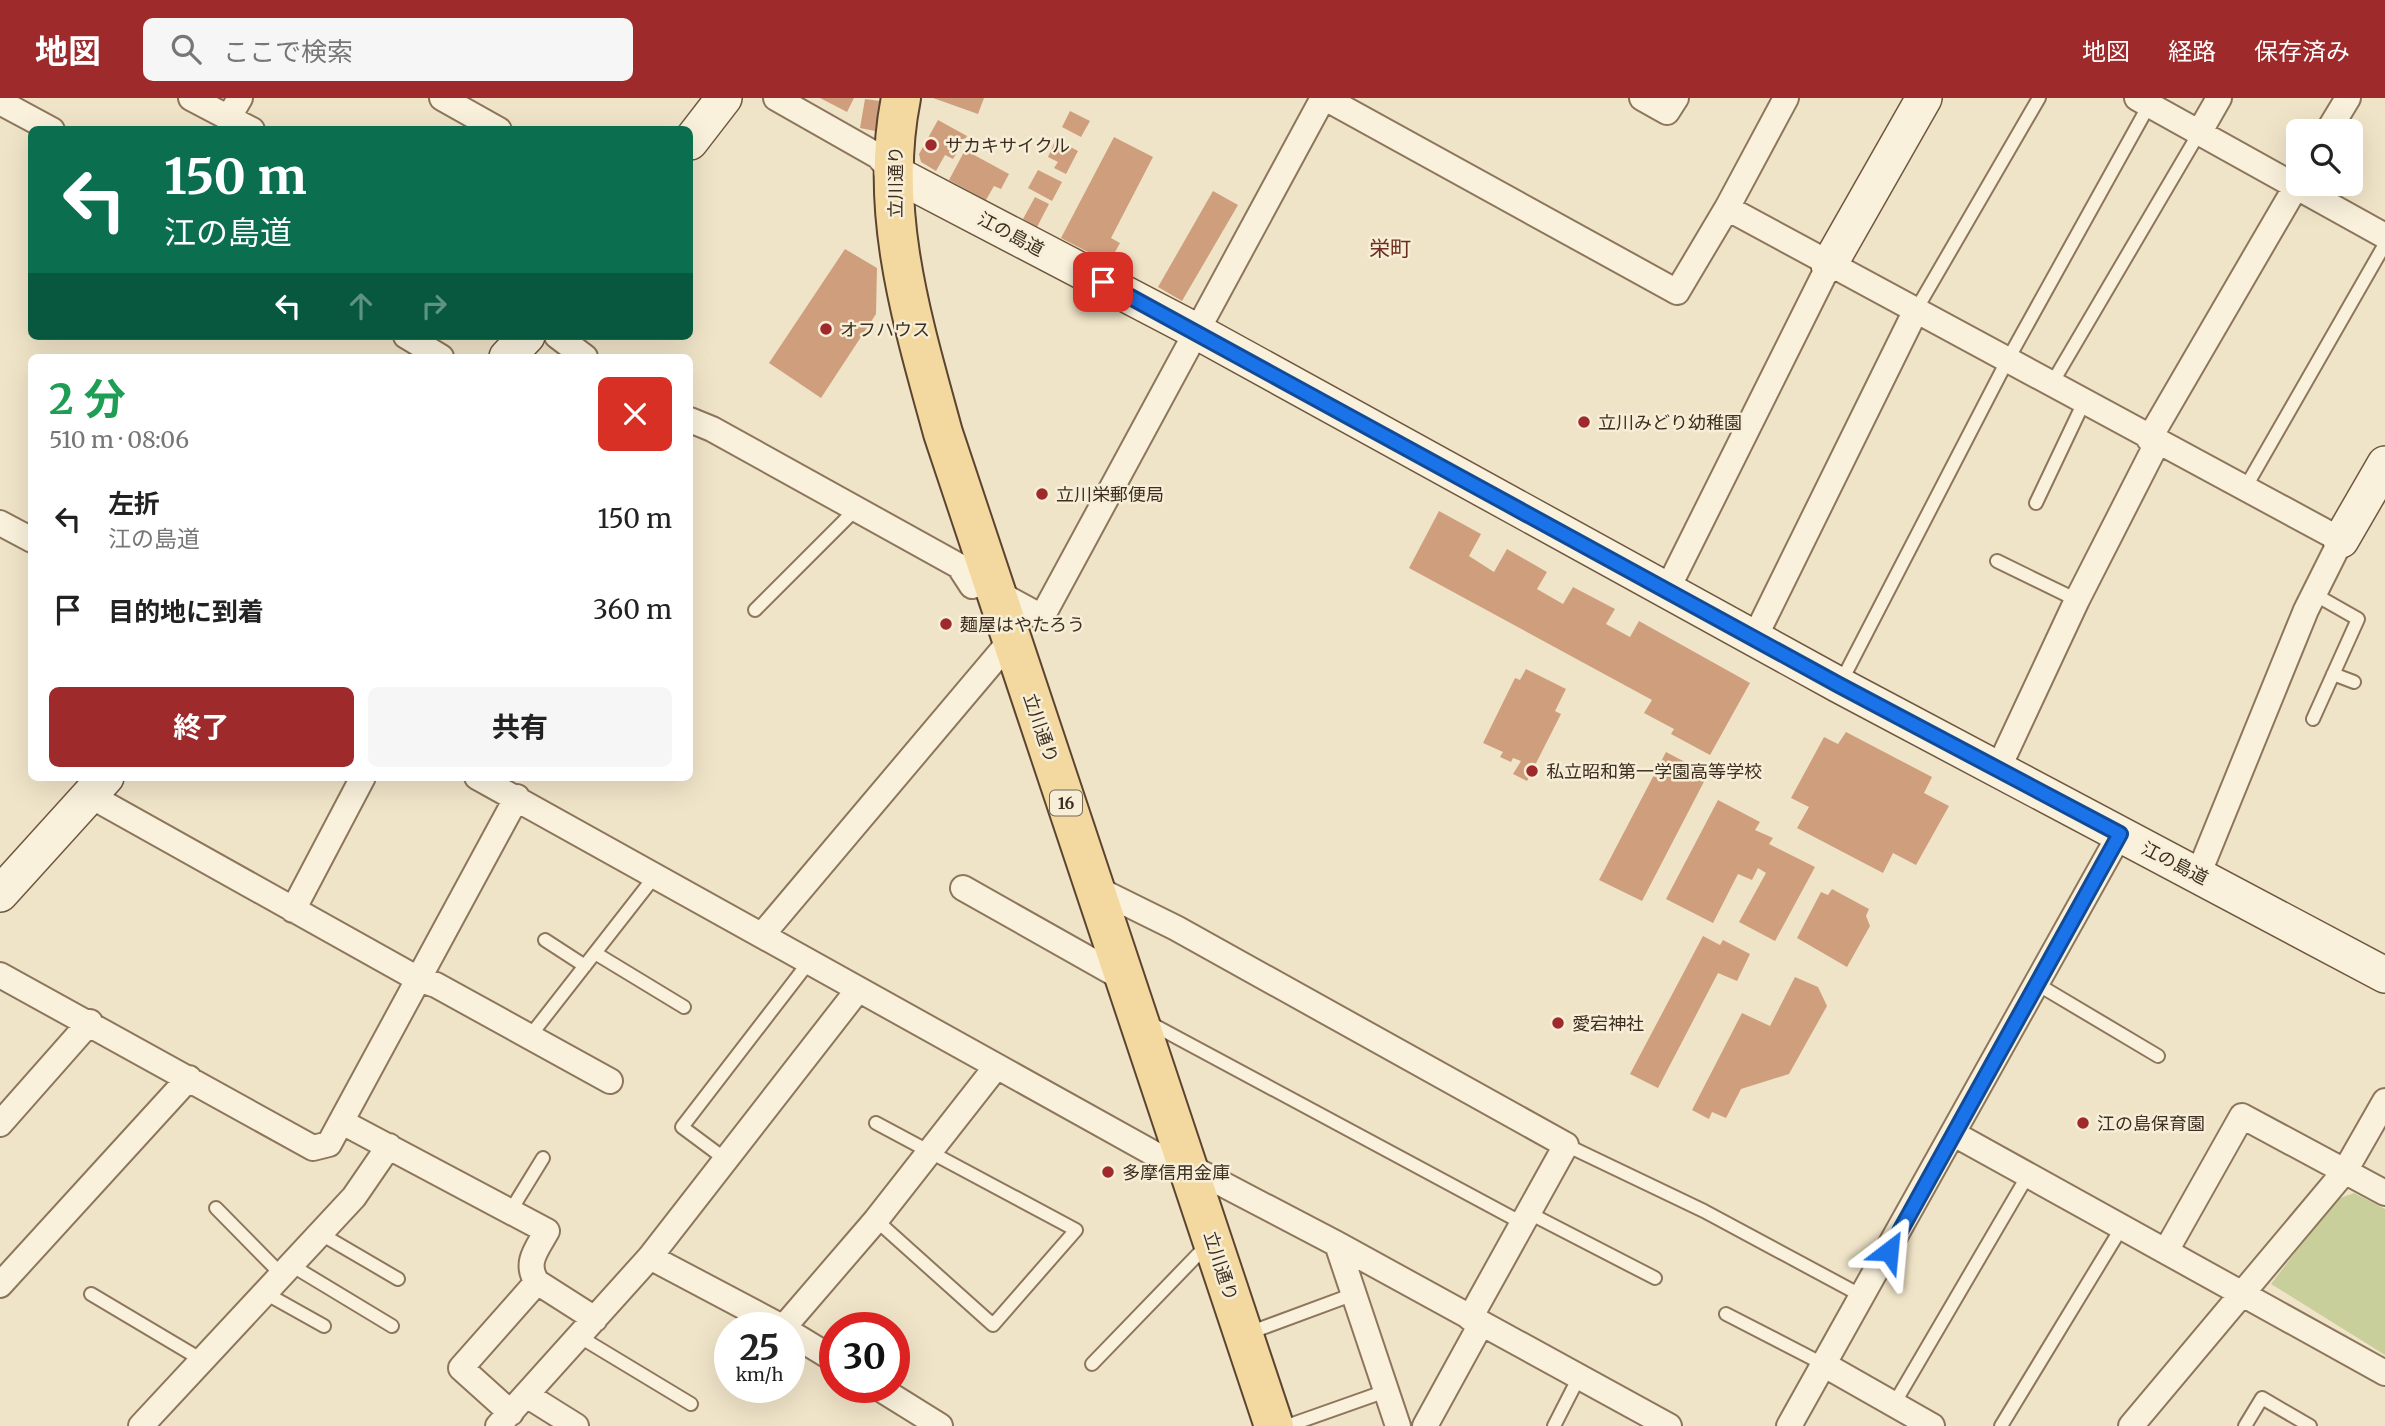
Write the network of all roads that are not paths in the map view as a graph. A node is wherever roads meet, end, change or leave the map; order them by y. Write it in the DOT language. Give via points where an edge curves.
graph roads {
  1 [pos="191,98"];
  2 [pos="442,98"];
  3 [pos="724,98"];
  4 [pos="776,98"];
  5 [pos="901,98"];
  6 [pos="1324,98"];
  7 [pos="1642,98"];
  8 [pos="1676,98"];
  9 [pos="1786,98"];
  10 [pos="1924,98"];
  11 [pos="2039,98"];
  12 [pos="2219,98"];
  13 [pos="2348,98"];
  14 [pos="2143,101"];
  15 [pos="0,102"];
  16 [pos="235,108"];
  17 [pos="2335,119"];
  18 [pos="45,126"];
  19 [pos="249,126"];
  20 [pos="492,126"];
  21 [pos="2199,133"];
  22 [pos="693,138"];
  23 [pos="892,172"];
  24 [pos="2286,179"];
  25 [pos="2291,196"];
  26 [pos="2316,196"];
  27 [pos="1727,208"];
  28 [pos="2385,236"];
  29 [pos="2385,244"];
  30 [pos="1829,265"];
  31 [pos="1916,310"];
  32 [pos="1196,331"];
  33 [pos="413,340"];
  34 [pos="523,340"];
  35 [pos="562,340"];
  36 [pos="436,354"];
  37 [pos="510,354"];
  38 [pos="581,354"];
  39 [pos="2007,361"];
  40 [pos="2050,385"];
  41 [pos="2083,404"];
  42 [pos="693,421"];
  43 [pos="2153,441"];
  44 [pos="2385,464"];
  45 [pos="2244,489"];
  46 [pos="2036,503"];
  47 [pos="855,510"];
  48 [pos="0,523"];
  49 [pos="28,538"];
  50 [pos="2341,540"];
  51 [pos="1997,561"];
  52 [pos="994,586"];
  53 [pos="1666,592"];
  54 [pos="2314,594"];
  55 [pos="2077,600"];
  56 [pos="755,610"];
  57 [pos="1754,639"];
  58 [pos="1012,640"];
  59 [pos="2333,674"];
  60 [pos="2354,682"];
  61 [pos="1839,685"];
  62 [pos="2314,719"];
  63 [pos="1998,769"];
  64 [pos="361,781"];
  65 [pos="485,781"];
  66 [pos="98,786"];
  67 [pos="517,797"];
  68 [pos="2120,834"];
  69 [pos="2199,875"];
  70 [pos="655,876"];
  71 [pos="963,888"];
  72 [pos="1095,888"];
  73 [pos="0,894"];
  74 [pos="293,910"];
  75 [pos="762,935"];
  76 [pos="545,940"];
  77 [pos="595,953"];
  78 [pos="809,962"];
  79 [pos="585,966"];
  80 [pos="0,975"];
  81 [pos="2385,975"];
  82 [pos="418,979"];
  83 [pos="1126,980"];
  84 [pos="2037,984"];
  85 [pos="857,990"];
  86 [pos="684,1007"];
  87 [pos="1138,1017"];
  88 [pos="90,1022"];
  89 [pos="530,1036"];
  90 [pos="2158,1056"];
  91 [pos="996,1067"];
  92 [pos="189,1078"];
  93 [pos="610,1082"];
  94 [pos="2385,1101"];
  95 [pos="342,1122"];
  96 [pos="876,1123"];
  97 [pos="0,1124"];
  98 [pos="1954,1134"];
  99 [pos="1566,1145"];
  100 [pos="388,1146"];
  101 [pos="931,1152"];
  102 [pos="543,1157"];
  103 [pos="726,1159"];
  104 [pos="1190,1167"];
  105 [pos="2345,1171"];
  106 [pos="2028,1175"];
  107 [pos="2385,1193"];
  108 [pos="216,1208"];
  109 [pos="510,1210"];
  110 [pos="1527,1219"];
  111 [pos="876,1220"];
  112 [pos="2122,1227"];
  113 [pos="321,1234"];
  114 [pos="1212,1239"];
  115 [pos="1338,1244"];
  116 [pos="2166,1251"];
  117 [pos="650,1257"];
  118 [pos="287,1270"];
  119 [pos="1655,1278"];
  120 [pos="398,1279"];
  121 [pos="537,1282"];
  122 [pos="0,1285"];
  123 [pos="265,1293"];
  124 [pos="91,1294"];
  125 [pos="1354,1294"];
  126 [pos="2244,1294"];
  127 [pos="1864,1297"];
  128 [pos="753,1312"];
  129 [pos="797,1312"];
  130 [pos="1726,1314"];
  131 [pos="1476,1321"];
  132 [pos="324,1326"];
  133 [pos="392,1326"];
  134 [pos="588,1328"];
  135 [pos="1243,1335"];
  136 [pos="202,1360"];
  137 [pos="1092,1364"];
  138 [pos="1823,1364"];
  139 [pos="2385,1373"];
  140 [pos="1579,1377"];
  141 [pos="1387,1391"];
  142 [pos="903,1403"];
  143 [pos="1894,1404"];
  144 [pos="691,1405"];
  145 [pos="512,1412"];
  146 [pos="151,1424"];
  147 [pos="576,1426"];
  148 [pos="940,1426"];
  149 [pos="1274,1426"];
  150 [pos="1287,1426"];
  151 [pos="1398,1426"];
  152 [pos="1424,1426"];
  153 [pos="1554,1426"];
  154 [pos="1669,1426"];
  155 [pos="1789,1426"];
  156 [pos="1932,1426"];
  157 [pos="2001,1426"];
  158 [pos="2132,1426"];
  159 [pos="2245,1426"];
  160 [pos="2310,1426"];
  1 -- 16 [label="street"];
  2 -- 20 [label="street"];
  3 -- 22 [label="street"];
  4 -- 23 [label="street" via="877,156"];
  5 -- 23 [label="main road, 立川通り / 16"];
  6 -- 27 [label="street" via="1676,292"];
  6 -- 32 [label="street"];
  7 -- 8 [label="street" via="1667,112"];
  9 -- 27 [label="street"];
  10 -- 30 [label="street"];
  11 -- 31 [label="lane"];
  12 -- 21 [label="street"];
  13 -- 17 [label="street"];
  14 -- 21 [label="street"];
  14 -- 39 [label="lane"];
  15 -- 18 [label="street"];
  16 -- 19 [label="street"];
  21 -- 24 [label="street"];
  21 -- 40 [label="lane"];
  23 -- 32 [label="street, 江の島道"];
  23 -- 52 [label="main road, 立川通り / 16" via="895,225 919,344"];
  25 -- 43 [label="street"];
  26 -- 28 [label="street"];
  27 -- 30 [label="street"];
  29 -- 45 [label="lane"];
  30 -- 31 [label="street"];
  30 -- 53 [label="street"];
  31 -- 39 [label="street"];
  31 -- 57 [label="street"];
  32 -- 52 [label="street" via="1042,617"];
  32 -- 53 [label="street, 江の島道"];
  33 -- 36 [label="street"];
  34 -- 37 [label="street"];
  35 -- 38 [label="street"];
  39 -- 40 [label="street"];
  39 -- 61 [label="lane"];
  40 -- 41 [label="street"];
  41 -- 43 [label="street"];
  41 -- 46 [label="lane"];
  42 -- 47 [label="street"];
  43 -- 45 [label="street"];
  43 -- 55 [label="street"];
  44 -- 50 [label="street"];
  45 -- 50 [label="street"];
  47 -- 52 [label="street" via="959,566 972,586"];
  47 -- 56 [label="lane"];
  48 -- 49 [label="street"];
  50 -- 54 [label="street"];
  51 -- 55 [label="lane"];
  52 -- 58 [label="main road, 立川通り / 16"];
  53 -- 57 [label="street, 江の島道"];
  54 -- 59 [label="lane" via="2358,619"];
  54 -- 69 [label="street"];
  55 -- 63 [label="street"];
  57 -- 61 [label="street, 江の島道"];
  58 -- 72 [label="main road, 立川通り / 16"];
  58 -- 75 [label="street"];
  59 -- 60 [label="lane"];
  59 -- 62 [label="lane"];
  61 -- 63 [label="street, 江の島道"];
  63 -- 68 [label="street, 江の島道"];
  64 -- 74 [label="street"];
  65 -- 67 [label="street"];
  66 -- 73 [label="street"];
  66 -- 74 [label="street"];
  67 -- 70 [label="street"];
  67 -- 82 [label="street"];
  68 -- 69 [label="street, 江の島道"];
  68 -- 84 [label="street"];
  69 -- 81 [label="street, 江の島道"];
  70 -- 75 [label="street"];
  70 -- 77 [label="lane"];
  71 -- 83 [label="street"];
  72 -- 83 [label="main road, 立川通り / 16"];
  72 -- 99 [label="street" via="1176,928"];
  74 -- 82 [label="street"];
  75 -- 78 [label="street"];
  76 -- 79 [label="lane"];
  77 -- 79 [label="lane"];
  77 -- 86 [label="lane"];
  78 -- 85 [label="street"];
  78 -- 103 [label="lane" via="682,1127"];
  79 -- 89 [label="lane"];
  80 -- 88 [label="street"];
  82 -- 89 [label="street"];
  82 -- 95 [label="street"];
  83 -- 87 [label="main road, 立川通り / 16"];
  84 -- 90 [label="lane"];
  84 -- 98 [label="street"];
  85 -- 91 [label="street"];
  85 -- 103 [label="street"];
  87 -- 104 [label="main road, 立川通り / 16"];
  87 -- 110 [label="lane"];
  88 -- 92 [label="street"];
  88 -- 97 [label="street"];
  89 -- 93 [label="street"];
  91 -- 101 [label="street"];
  91 -- 104 [label="street" via="1160,1157"];
  92 -- 95 [label="street" via="313,1148 329,1144"];
  92 -- 122 [label="street"];
  94 -- 105 [label="street"];
  95 -- 100 [label="street"];
  96 -- 101 [label="lane"];
  98 -- 106 [label="street"];
  98 -- 127 [label="street"];
  99 -- 110 [label="street"];
  99 -- 127 [label="lane" via="1704,1211"];
  100 -- 109 [label="street"];
  100 -- 113 [label="street" via="354,1198"];
  101 -- 111 [label="street"];
  101 -- 111 [label="lane" via="1076,1230 993,1325"];
  102 -- 109 [label="lane"];
  103 -- 117 [label="street"];
  104 -- 114 [label="main road, 立川通り / 16"];
  104 -- 115 [label="street"];
  105 -- 107 [label="street"];
  105 -- 116 [label="street" via="2242,1116"];
  105 -- 126 [label="street"];
  106 -- 112 [label="street"];
  106 -- 143 [label="lane"];
  108 -- 118 [label="lane"];
  109 -- 121 [label="street" via="547,1231 530,1263"];
  110 -- 119 [label="lane"];
  110 -- 131 [label="street"];
  111 -- 129 [label="street"];
  112 -- 116 [label="street"];
  112 -- 157 [label="lane"];
  113 -- 118 [label="street"];
  113 -- 120 [label="lane"];
  114 -- 135 [label="main road, 立川通り / 16"];
  114 -- 137 [label="lane"];
  115 -- 125 [label="street"];
  115 -- 131 [label="street"];
  116 -- 126 [label="street"];
  117 -- 128 [label="street"];
  117 -- 134 [label="street"];
  118 -- 123 [label="street"];
  118 -- 133 [label="lane"];
  121 -- 134 [label="street"];
  121 -- 145 [label="street" via="461,1368"];
  123 -- 132 [label="lane"];
  123 -- 136 [label="street"];
  124 -- 136 [label="lane"];
  125 -- 135 [label="lane"];
  125 -- 141 [label="street"];
  126 -- 139 [label="street"];
  126 -- 158 [label="street"];
  127 -- 138 [label="street"];
  130 -- 138 [label="lane"];
  131 -- 140 [label="street"];
  131 -- 152 [label="street"];
  134 -- 144 [label="lane"];
  134 -- 145 [label="street"];
  135 -- 149 [label="main road, 立川通り / 16"];
  136 -- 146 [label="street"];
  138 -- 143 [label="street"];
  138 -- 155 [label="street"];
  140 -- 153 [label="lane"];
  140 -- 154 [label="street"];
  141 -- 150 [label="lane"];
  141 -- 151 [label="street"];
  142 -- 148 [label="street"];
  143 -- 156 [label="street"];
  145 -- 147 [label="street"];
  159 -- 160 [label="lane" via="2262,1398"];
}
